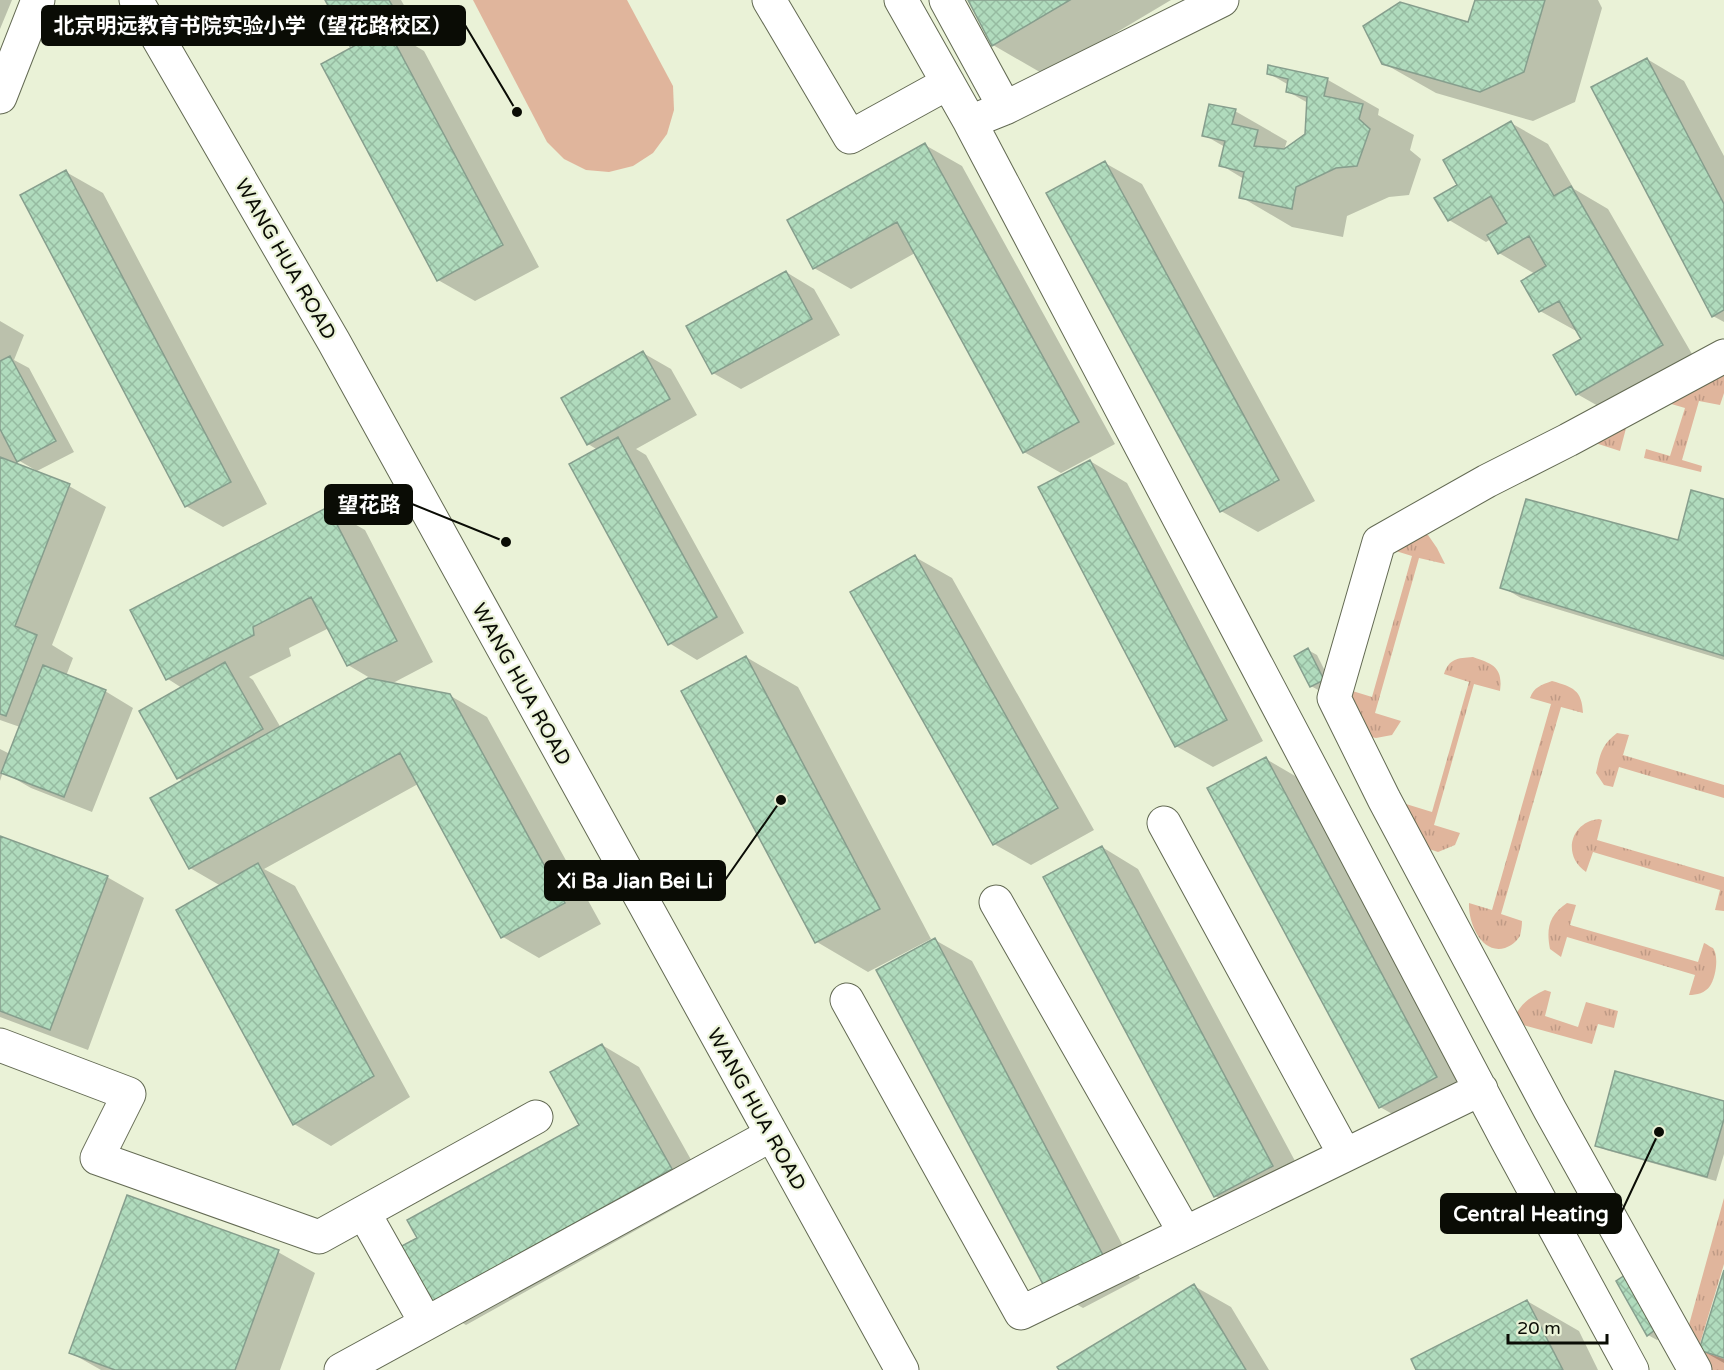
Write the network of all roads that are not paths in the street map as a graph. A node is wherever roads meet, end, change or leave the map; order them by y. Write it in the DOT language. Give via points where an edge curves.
graph roads {
  1 [pos="38,0"];
  2 [pos="136,0"];
  3 [pos="769,0"];
  4 [pos="901,0"];
  5 [pos="946,0"];
  6 [pos="1222,0"];
  7 [pos="948,83"];
  8 [pos="0,97"];
  9 [pos="1005,108"];
  10 [pos="970,123"];
  11 [pos="1724,356"];
  12 [pos="1164,823"];
  13 [pos="996,902"];
  14 [pos="847,1000"];
  15 [pos="0,1045"];
  16 [pos="1481,1089"];
  17 [pos="1548,1115"];
  18 [pos="536,1117"];
  19 [pos="771,1135"];
  20 [pos="1507,1140"];
  21 [pos="1345,1155"];
  22 [pos="364,1213"];
  23 [pos="1185,1233"];
  24 [pos="426,1323"];
  25 [pos="341,1370"];
  26 [pos="902,1370"];
  27 [pos="1632,1370"];
  28 [pos="1695,1370"];
  1 -- 8 [label="street"];
  2 -- 19 [label="street, WANG HUA ROAD" via="333,342"];
  3 -- 7 [label="street" via="850,137"];
  4 -- 7 [label="street"];
  5 -- 9 [label="street"];
  6 -- 9 [label="street"];
  7 -- 10 [label="street"];
  9 -- 10 [label="street"];
  10 -- 16 [label="street"];
  11 -- 28 [label="street" via="1379,542 1334,698 1550,1110"];
  12 -- 21 [label="street"];
  13 -- 23 [label="street"];
  14 -- 23 [label="street" via="1021,1313"];
  15 -- 22 [label="street" via="129,1094 97,1158 319,1237"];
  16 -- 20 [label="street"];
  16 -- 21 [label="street"];
  17 -- 20 [label="street"];
  18 -- 22 [label="street"];
  19 -- 24 [label="street"];
  19 -- 26 [label="street, WANG HUA ROAD"];
  20 -- 27 [label="street"];
  21 -- 23 [label="street"];
  22 -- 24 [label="street"];
  24 -- 25 [label="street"];
}
